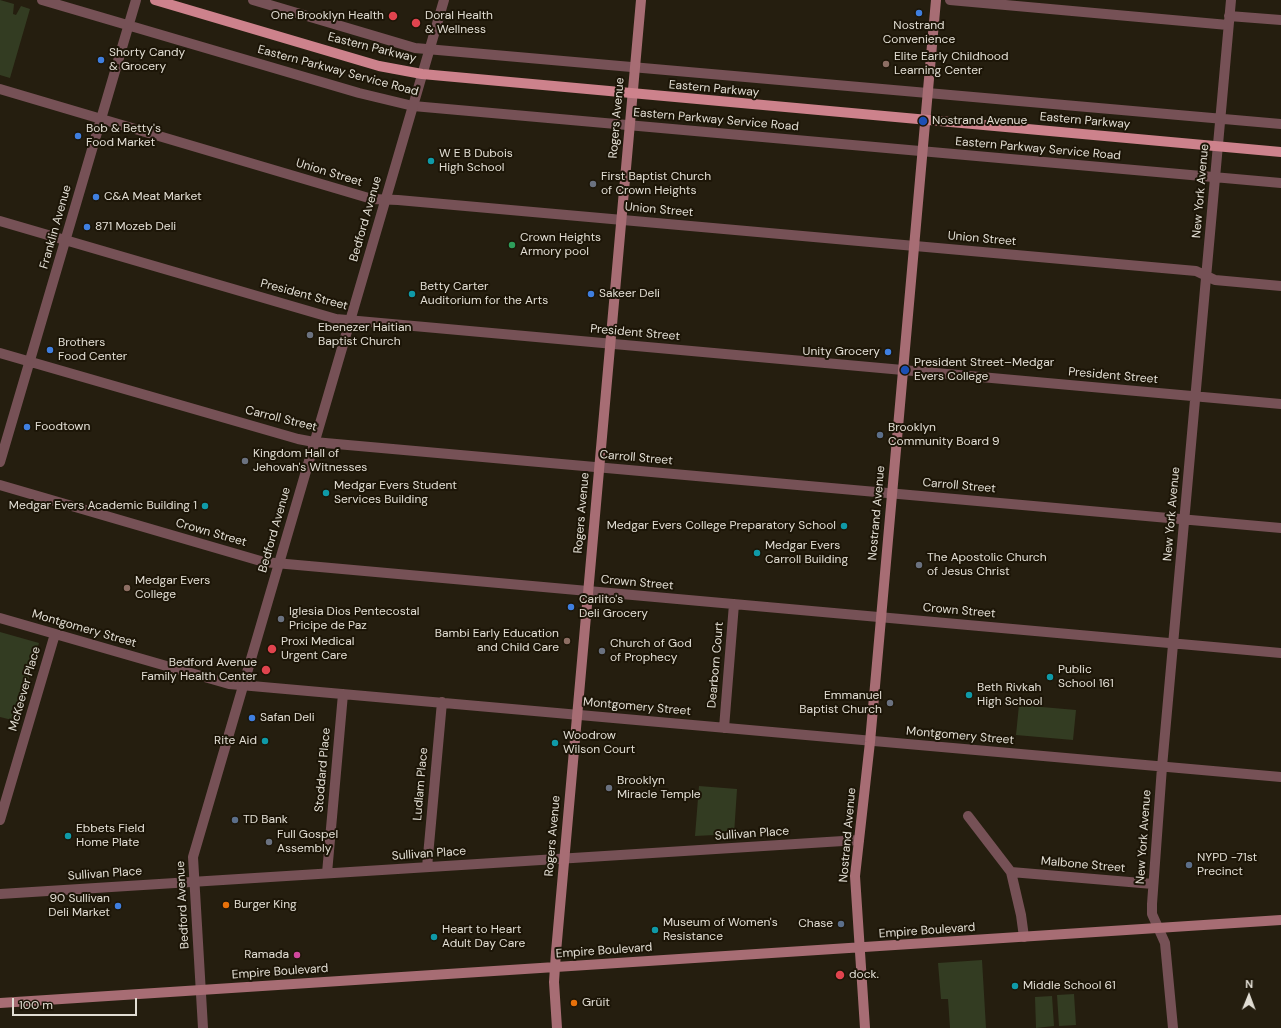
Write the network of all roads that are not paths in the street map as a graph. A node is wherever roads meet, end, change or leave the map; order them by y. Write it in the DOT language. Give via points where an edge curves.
graph roads {
  1 [pos="42,0"];
  2 [pos="136,0"];
  3 [pos="155,0"];
  4 [pos="253,0"];
  5 [pos="444,0"];
  6 [pos="641,0"];
  7 [pos="936,0"];
  8 [pos="950,0"];
  9 [pos="1231,0"];
  10 [pos="1229,20"];
  11 [pos="1281,20"];
  12 [pos="128,26"];
  13 [pos="429,49"];
  14 [pos="635,66"];
  15 [pos="422,74"];
  16 [pos="0,89"];
  17 [pos="928,92"];
  18 [pos="633,94"];
  19 [pos="413,106"];
  20 [pos="101,119"];
  21 [pos="1220,119"];
  22 [pos="925,120"];
  23 [pos="1281,124"];
  24 [pos="630,125"];
  25 [pos="1218,146"];
  26 [pos="922,151"];
  27 [pos="1281,152"];
  28 [pos="1215,177"];
  29 [pos="1281,183"];
  30 [pos="385,200"];
  31 [pos="622,220"];
  32 [pos="0,221"];
  33 [pos="65,240"];
  34 [pos="914,246"];
  35 [pos="1206,275"];
  36 [pos="1281,286"];
  37 [pos="350,320"];
  38 [pos="610,344"];
  39 [pos="0,353"];
  40 [pos="30,362"];
  41 [pos="903,370"];
  42 [pos="1195,396"];
  43 [pos="1281,404"];
  44 [pos="314,442"];
  45 [pos="0,462"];
  46 [pos="600,467"];
  47 [pos="0,485"];
  48 [pos="892,494"];
  49 [pos="1184,520"];
  50 [pos="1281,528"];
  51 [pos="278,564"];
  52 [pos="588,592"];
  53 [pos="734,604"];
  54 [pos="881,617"];
  55 [pos="0,618"];
  56 [pos="55,634"];
  57 [pos="1173,643"];
  58 [pos="1281,653"];
  59 [pos="243,685"];
  60 [pos="343,694"];
  61 [pos="442,702"];
  62 [pos="577,715"];
  63 [pos="724,728"];
  64 [pos="870,742"];
  65 [pos="1162,767"];
  66 [pos="1281,777"];
  67 [pos="968,816"];
  68 [pos="0,820"];
  69 [pos="859,840"];
  70 [pos="564,858"];
  71 [pos="427,867"];
  72 [pos="1011,872"];
  73 [pos="327,873"];
  74 [pos="193,881"];
  75 [pos="1153,884"];
  76 [pos="0,894"];
  77 [pos="1281,920"];
  78 [pos="1158,929"];
  79 [pos="1024,937"];
  80 [pos="860,948"];
  81 [pos="555,968"];
  82 [pos="200,990"];
  83 [pos="0,1003"];
  84 [pos="203,1028"];
  85 [pos="557,1028"];
  86 [pos="865,1028"];
  87 [pos="1173,1028"];
  1 -- 12 [label="street, Eastern Parkway Service Road"];
  2 -- 12 [label="street, Franklin Avenue"];
  3 -- 15 [label="main road, Eastern Parkway" via="379,66"];
  4 -- 13 [label="street" via="415,48"];
  5 -- 13 [label="street, Bedford Avenue"];
  6 -- 14 [label="main road, Rogers Avenue"];
  7 -- 17 [label="main road, Nostrand Avenue"];
  8 -- 10 [label="street"];
  9 -- 10 [label="street, New York Avenue"];
  10 -- 11 [label="street"];
  10 -- 21 [label="street, New York Avenue"];
  12 -- 19 [label="street, Eastern Parkway Service Road" via="359,93"];
  12 -- 20 [label="street, Franklin Avenue"];
  13 -- 14 [label="street"];
  13 -- 15 [label="street, Bedford Avenue"];
  14 -- 17 [label="street"];
  14 -- 18 [label="main road, Rogers Avenue"];
  15 -- 18 [label="main road, Eastern Parkway"];
  15 -- 19 [label="street, Bedford Avenue"];
  16 -- 20 [label="street, Union Street"];
  17 -- 21 [label="street"];
  17 -- 22 [label="main road, Nostrand Avenue"];
  18 -- 22 [label="main road, Eastern Parkway"];
  18 -- 24 [label="main road, Rogers Avenue"];
  19 -- 24 [label="street, Eastern Parkway Service Road"];
  19 -- 30 [label="street, Bedford Avenue"];
  20 -- 30 [label="street, Union Street" via="372,199"];
  20 -- 33 [label="street, Franklin Avenue"];
  21 -- 23 [label="street"];
  21 -- 25 [label="street, New York Avenue"];
  22 -- 25 [label="main road, Eastern Parkway"];
  22 -- 26 [label="main road, Nostrand Avenue"];
  24 -- 26 [label="street, Eastern Parkway Service Road"];
  24 -- 31 [label="main road, Rogers Avenue"];
  25 -- 27 [label="main road, Eastern Parkway"];
  25 -- 28 [label="street, New York Avenue"];
  26 -- 28 [label="street, Eastern Parkway Service Road"];
  26 -- 34 [label="main road, Nostrand Avenue"];
  28 -- 29 [label="street, Eastern Parkway Service Road"];
  28 -- 35 [label="street, New York Avenue"];
  30 -- 31 [label="street, Union Street"];
  30 -- 37 [label="street, Bedford Avenue"];
  31 -- 34 [label="street, Union Street"];
  31 -- 38 [label="main road, Rogers Avenue"];
  32 -- 33 [label="street, President Street"];
  33 -- 37 [label="street, President Street" via="336,319"];
  33 -- 40 [label="street, Franklin Avenue"];
  34 -- 35 [label="street, Union Street" via="1196,271"];
  34 -- 41 [label="main road, Nostrand Avenue"];
  35 -- 36 [label="street, Union Street" via="1215,280"];
  35 -- 42 [label="street, New York Avenue"];
  37 -- 38 [label="street, President Street"];
  37 -- 44 [label="street, Bedford Avenue"];
  38 -- 41 [label="street, President Street"];
  38 -- 46 [label="main road, Rogers Avenue"];
  39 -- 40 [label="street, Carroll Street"];
  40 -- 44 [label="street, Carroll Street"];
  40 -- 45 [label="street, Franklin Avenue"];
  41 -- 42 [label="street, President Street"];
  41 -- 48 [label="main road, Nostrand Avenue"];
  42 -- 43 [label="street, President Street"];
  42 -- 49 [label="street, New York Avenue"];
  44 -- 46 [label="street, Carroll Street"];
  44 -- 51 [label="street, Bedford Avenue"];
  46 -- 48 [label="street, Carroll Street"];
  46 -- 52 [label="main road, Rogers Avenue"];
  47 -- 51 [label="street, Crown Street"];
  48 -- 49 [label="street, Carroll Street"];
  48 -- 54 [label="main road, Nostrand Avenue"];
  49 -- 50 [label="street, Carroll Street"];
  49 -- 57 [label="street, New York Avenue"];
  51 -- 52 [label="street, Crown Street"];
  51 -- 59 [label="street, Bedford Avenue"];
  52 -- 53 [label="street, Crown Street"];
  52 -- 62 [label="main road, Rogers Avenue"];
  53 -- 54 [label="street, Crown Street"];
  53 -- 63 [label="street, Dearborn Court"];
  54 -- 57 [label="street, Crown Street"];
  54 -- 64 [label="main road, Nostrand Avenue"];
  55 -- 56 [label="street, Montgomery Street"];
  56 -- 59 [label="street, Montgomery Street" via="229,684"];
  56 -- 68 [label="street, McKeever Place"];
  57 -- 58 [label="street, Crown Street"];
  57 -- 65 [label="street, New York Avenue"];
  59 -- 60 [label="street, Montgomery Street"];
  59 -- 74 [label="street, Bedford Avenue" via="193,857"];
  60 -- 61 [label="street, Montgomery Street"];
  60 -- 73 [label="street, Stoddard Place"];
  61 -- 62 [label="street, Montgomery Street"];
  61 -- 71 [label="street, Ludlam Place"];
  62 -- 63 [label="street, Montgomery Street"];
  62 -- 70 [label="main road, Rogers Avenue"];
  63 -- 64 [label="street, Montgomery Street"];
  64 -- 65 [label="street, Montgomery Street"];
  64 -- 69 [label="main road, Nostrand Avenue"];
  65 -- 66 [label="street, Montgomery Street"];
  65 -- 75 [label="street, New York Avenue"];
  67 -- 72 [label="street"];
  69 -- 70 [label="street, Sullivan Place"];
  69 -- 80 [label="main road, Nostrand Avenue" via="855,876"];
  70 -- 71 [label="street, Sullivan Place"];
  70 -- 81 [label="main road, Rogers Avenue"];
  71 -- 73 [label="street, Sullivan Place"];
  72 -- 75 [label="street, Malbone Street"];
  72 -- 79 [label="street"];
  73 -- 74 [label="street, Sullivan Place"];
  74 -- 76 [label="street, Sullivan Place"];
  74 -- 82 [label="street, Bedford Avenue"];
  75 -- 78 [label="street, New York Avenue" via="1152,914"];
  77 -- 78 [label="main road, Empire Boulevard"];
  78 -- 79 [label="main road, Empire Boulevard"];
  78 -- 87 [label="street, New York Avenue" via="1165,943"];
  79 -- 80 [label="main road, Empire Boulevard"];
  80 -- 81 [label="main road, Empire Boulevard"];
  80 -- 86 [label="main road, Nostrand Avenue"];
  81 -- 82 [label="main road, Empire Boulevard"];
  81 -- 85 [label="main road, Rogers Avenue"];
  82 -- 83 [label="main road, Empire Boulevard"];
  82 -- 84 [label="street, Bedford Avenue"];
}
